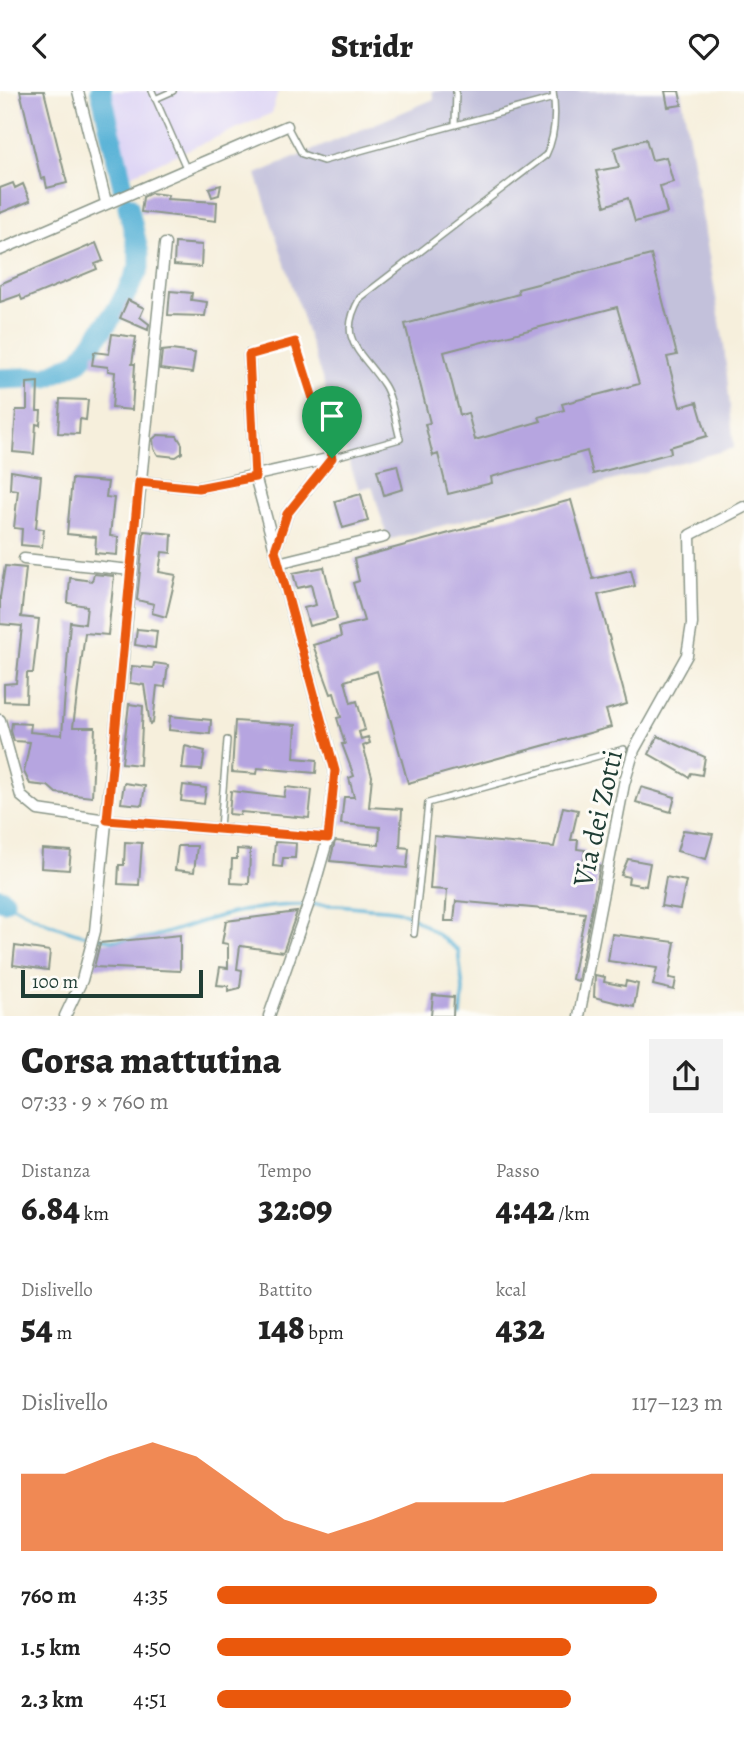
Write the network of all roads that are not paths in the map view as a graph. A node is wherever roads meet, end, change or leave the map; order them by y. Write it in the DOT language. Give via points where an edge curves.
graph roads {
  1 [pos="78,91"];
  2 [pos="152,91"];
  3 [pos="173,91"];
  4 [pos="456,91"];
  5 [pos="554,95"];
  6 [pos="155,99"];
  7 [pos="456,125"];
  8 [pos="287,126"];
  9 [pos="186,168"];
  10 [pos="106,202"];
  11 [pos="165,244"];
  12 [pos="0,250"];
  13 [pos="249,355"];
  14 [pos="332,458"];
  15 [pos="255,477"];
  16 [pos="139,482"];
  17 [pos="744,507"];
  18 [pos="384,537"];
  19 [pos="275,550"];
  20 [pos="24,559"];
  21 [pos="278,563"];
  22 [pos="131,570"];
  23 [pos="0,720"];
  24 [pos="227,740"];
  25 [pos="624,749"];
  26 [pos="107,820"];
  27 [pos="220,829"];
  28 [pos="328,838"];
  29 [pos="414,934"];
  30 [pos="65,1016"];
  31 [pos="269,1016"];
  32 [pos="579,1016"];
  1 -- 10 [label="street"];
  2 -- 6 [label="lane"];
  3 -- 6 [label="lane"];
  4 -- 7 [label="lane"];
  5 -- 7 [label="lane"];
  5 -- 14 [label="lane" via="552,142 546,155 360,298 351,312 352,344 385,387 400,439"];
  6 -- 9 [label="lane"];
  7 -- 8 [label="lane" via="323,161 302,154"];
  8 -- 9 [label="street"];
  9 -- 10 [label="street"];
  10 -- 12 [label="street"];
  11 -- 16 [label="street"];
  13 -- 14 [label="lane" via="295,342"];
  13 -- 15 [label="street"];
  14 -- 15 [label="street"];
  14 -- 19 [label="street" via="287,514"];
  15 -- 16 [label="street" via="198,488"];
  15 -- 19 [label="street"];
  16 -- 22 [label="street"];
  17 -- 32 [label="street, Via dei Zotti" via="690,535 692,624 687,655 634,750"];
  18 -- 21 [label="street"];
  19 -- 21 [label="street"];
  20 -- 22 [label="street"];
  21 -- 28 [label="street" via="335,771"];
  22 -- 26 [label="street"];
  23 -- 26 [label="street" via="21,796 38,810"];
  24 -- 27 [label="lane"];
  25 -- 29 [label="lane" via="428,803"];
  26 -- 27 [label="street"];
  26 -- 30 [label="street" via="95,931 82,980"];
  27 -- 28 [label="street"];
  28 -- 31 [label="street"];
}
